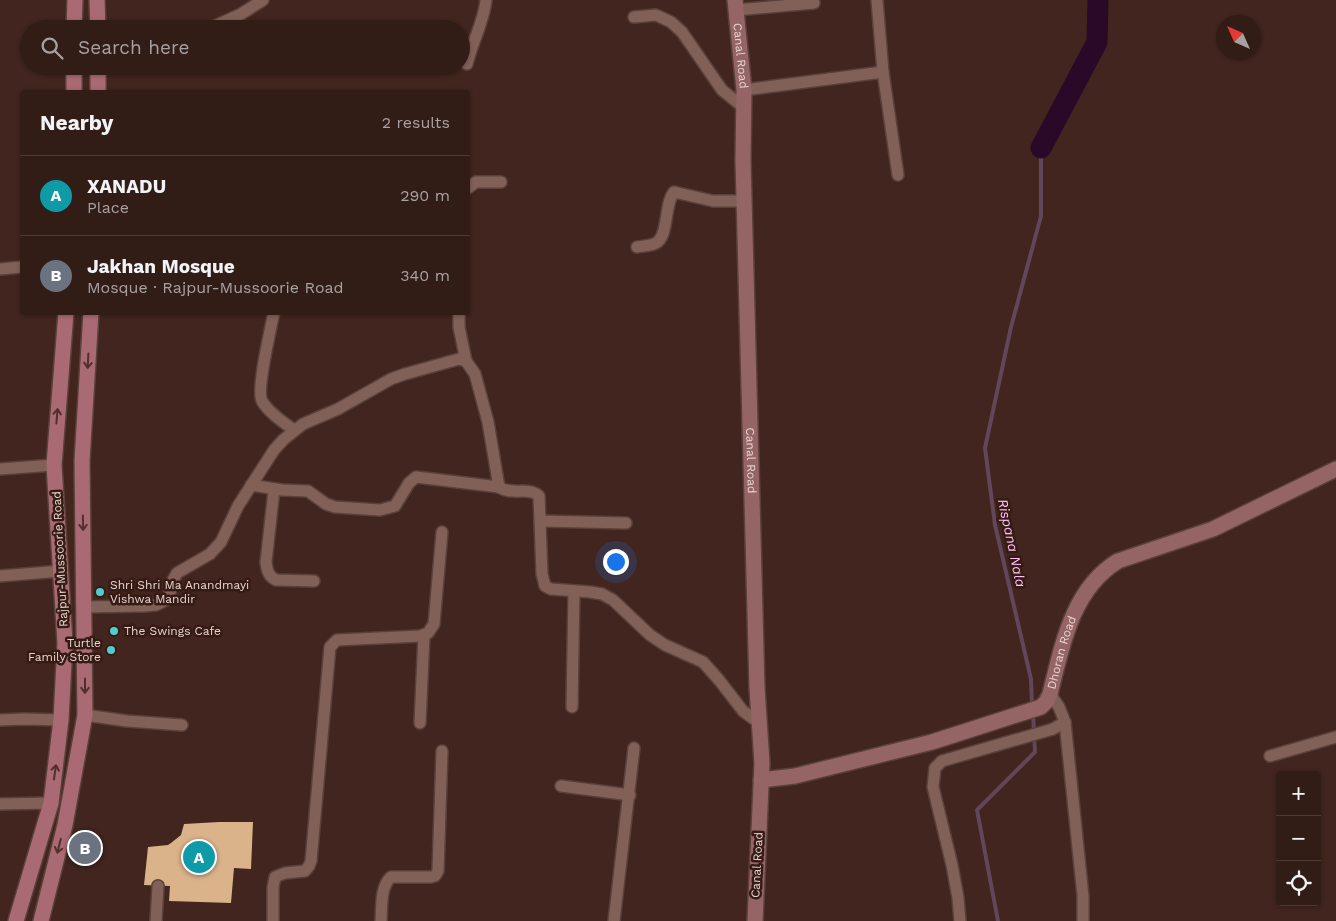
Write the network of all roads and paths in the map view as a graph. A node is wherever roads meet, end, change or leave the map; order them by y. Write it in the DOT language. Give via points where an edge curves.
graph roads {
  1 [pos="75,0"];
  2 [pos="97,0"];
  3 [pos="263,0"];
  4 [pos="486,0"];
  5 [pos="877,0"];
  6 [pos="814,3"];
  7 [pos="735,5"];
  8 [pos="634,17"];
  9 [pos="74,20"];
  10 [pos="98,20"];
  11 [pos="228,20"];
  12 [pos="470,51"];
  13 [pos="883,72"];
  14 [pos="74,75"];
  15 [pos="98,75"];
  16 [pos="74,90"];
  17 [pos="98,90"];
  18 [pos="744,90"];
  19 [pos="743,107"];
  20 [pos="898,175"];
  21 [pos="501,182"];
  22 [pos="470,186"];
  23 [pos="744,201"];
  24 [pos="637,247"];
  25 [pos="20,267"];
  26 [pos="0,269"];
  27 [pos="66,315"];
  28 [pos="91,315"];
  29 [pos="273,315"];
  30 [pos="459,315"];
  31 [pos="466,361"];
  32 [pos="294,430"];
  33 [pos="54,465"];
  34 [pos="0,469"];
  35 [pos="1336,469"];
  36 [pos="251,485"];
  37 [pos="499,488"];
  38 [pos="274,490"];
  39 [pos="541,521"];
  40 [pos="626,523"];
  41 [pos="442,532"];
  42 [pos="61,571"];
  43 [pos="0,576"];
  44 [pos="314,581"];
  45 [pos="574,591"];
  46 [pos="84,607"];
  47 [pos="424,635"];
  48 [pos="1050,694"];
  49 [pos="572,707"];
  50 [pos="85,715"];
  51 [pos="0,720"];
  52 [pos="61,720"];
  53 [pos="759,722"];
  54 [pos="1065,722"];
  55 [pos="420,723"];
  56 [pos="182,725"];
  57 [pos="1336,737"];
  58 [pos="634,748"];
  59 [pos="442,751"];
  60 [pos="1270,756"];
  61 [pos="761,780"];
  62 [pos="561,786"];
  63 [pos="630,795"];
  64 [pos="51,803"];
  65 [pos="0,804"];
  66 [pos="158,886"];
  67 [pos="16,921"];
  68 [pos="41,921"];
  69 [pos="156,921"];
  70 [pos="274,921"];
  71 [pos="381,921"];
  72 [pos="614,921"];
  73 [pos="754,921"];
  74 [pos="960,921"];
  75 [pos="1083,921"];
  1 -- 9 [label="main road"];
  2 -- 10 [label="main road"];
  3 -- 11 [label="street"];
  4 -- 12 [label="street"];
  5 -- 13 [label="street"];
  6 -- 7 [label="street"];
  7 -- 18 [label="street, Canal Road"];
  8 -- 19 [label="street" via="656,15 671,22 682,32 722,90"];
  13 -- 18 [label="street"];
  13 -- 20 [label="street"];
  14 -- 16 [label="main road"];
  15 -- 17 [label="main road"];
  18 -- 19 [label="street, Canal Road"];
  19 -- 23 [label="street, Canal Road"];
  21 -- 22 [label="street" via="476,182"];
  23 -- 24 [label="street" via="713,201 674,192 661,239 653,245"];
  23 -- 53 [label="street, Canal Road"];
  25 -- 26 [label="street"];
  33 -- 27 [label="main road, Rajpur-Mussoorie Road, one-way"];
  28 -- 46 [label="main road, Rajpur-Mussoorie Road, one-way" via="82,461"];
  29 -- 32 [label="street" via="260,395 270,411"];
  30 -- 31 [label="street"];
  31 -- 32 [label="street" via="454,360 391,379"];
  31 -- 37 [label="street" via="475,374 488,422"];
  32 -- 36 [label="street" via="274,450"];
  33 -- 34 [label="street"];
  33 -- 42 [label="main road, Rajpur-Mussoorie Road"];
  35 -- 48 [label="street, Dhoran Road" via="1213,529 1118,561 1107,568 1096,578 1074,614"];
  36 -- 38 [label="street"];
  36 -- 46 [label="street" via="221,542 210,554 177,573 169,598 144,606"];
  37 -- 38 [label="street" via="416,477 394,506 380,510 335,507 308,491"];
  37 -- 39 [label="street" via="538,494"];
  38 -- 44 [label="street" via="266,562 268,572 272,578 282,581"];
  39 -- 40 [label="street"];
  39 -- 45 [label="street" via="545,586"];
  41 -- 47 [label="street" via="434,624"];
  42 -- 43 [label="street"];
  42 -- 52 [label="main road, Rajpur-Mussoorie Road" via="64,643"];
  45 -- 49 [label="street"];
  45 -- 53 [label="street" via="602,594 613,600 650,635 702,662 743,711"];
  46 -- 50 [label="main road, Rajpur-Mussoorie Road, one-way"];
  47 -- 55 [label="street"];
  47 -- 70 [label="street" via="336,640 331,644 311,860 305,871 285,872 275,877 272,887"];
  48 -- 54 [label="street"];
  48 -- 61 [label="street, Dhoran Road" via="1041,707 932,742 795,776"];
  50 -- 56 [label="street"];
  50 -- 68 [label="main road, Rajpur-Mussoorie Road, one-way"];
  51 -- 52 [label="street"];
  64 -- 52 [label="main road, Rajpur-Mussoorie Road, one-way"];
  53 -- 61 [label="street, Canal Road"];
  54 -- 74 [label="street" via="942,761 935,768 932,787 953,873"];
  54 -- 75 [label="street"];
  57 -- 60 [label="street"];
  58 -- 63 [label="street"];
  59 -- 71 [label="street" via="438,871 431,877 391,877 384,890"];
  61 -- 73 [label="street, Canal Road"];
  62 -- 63 [label="street"];
  63 -- 72 [label="street"];
  64 -- 65 [label="street"];
  64 -- 67 [label="main road, Rajpur-Mussoorie Road"];
  66 -- 69 [label="street"];
}
